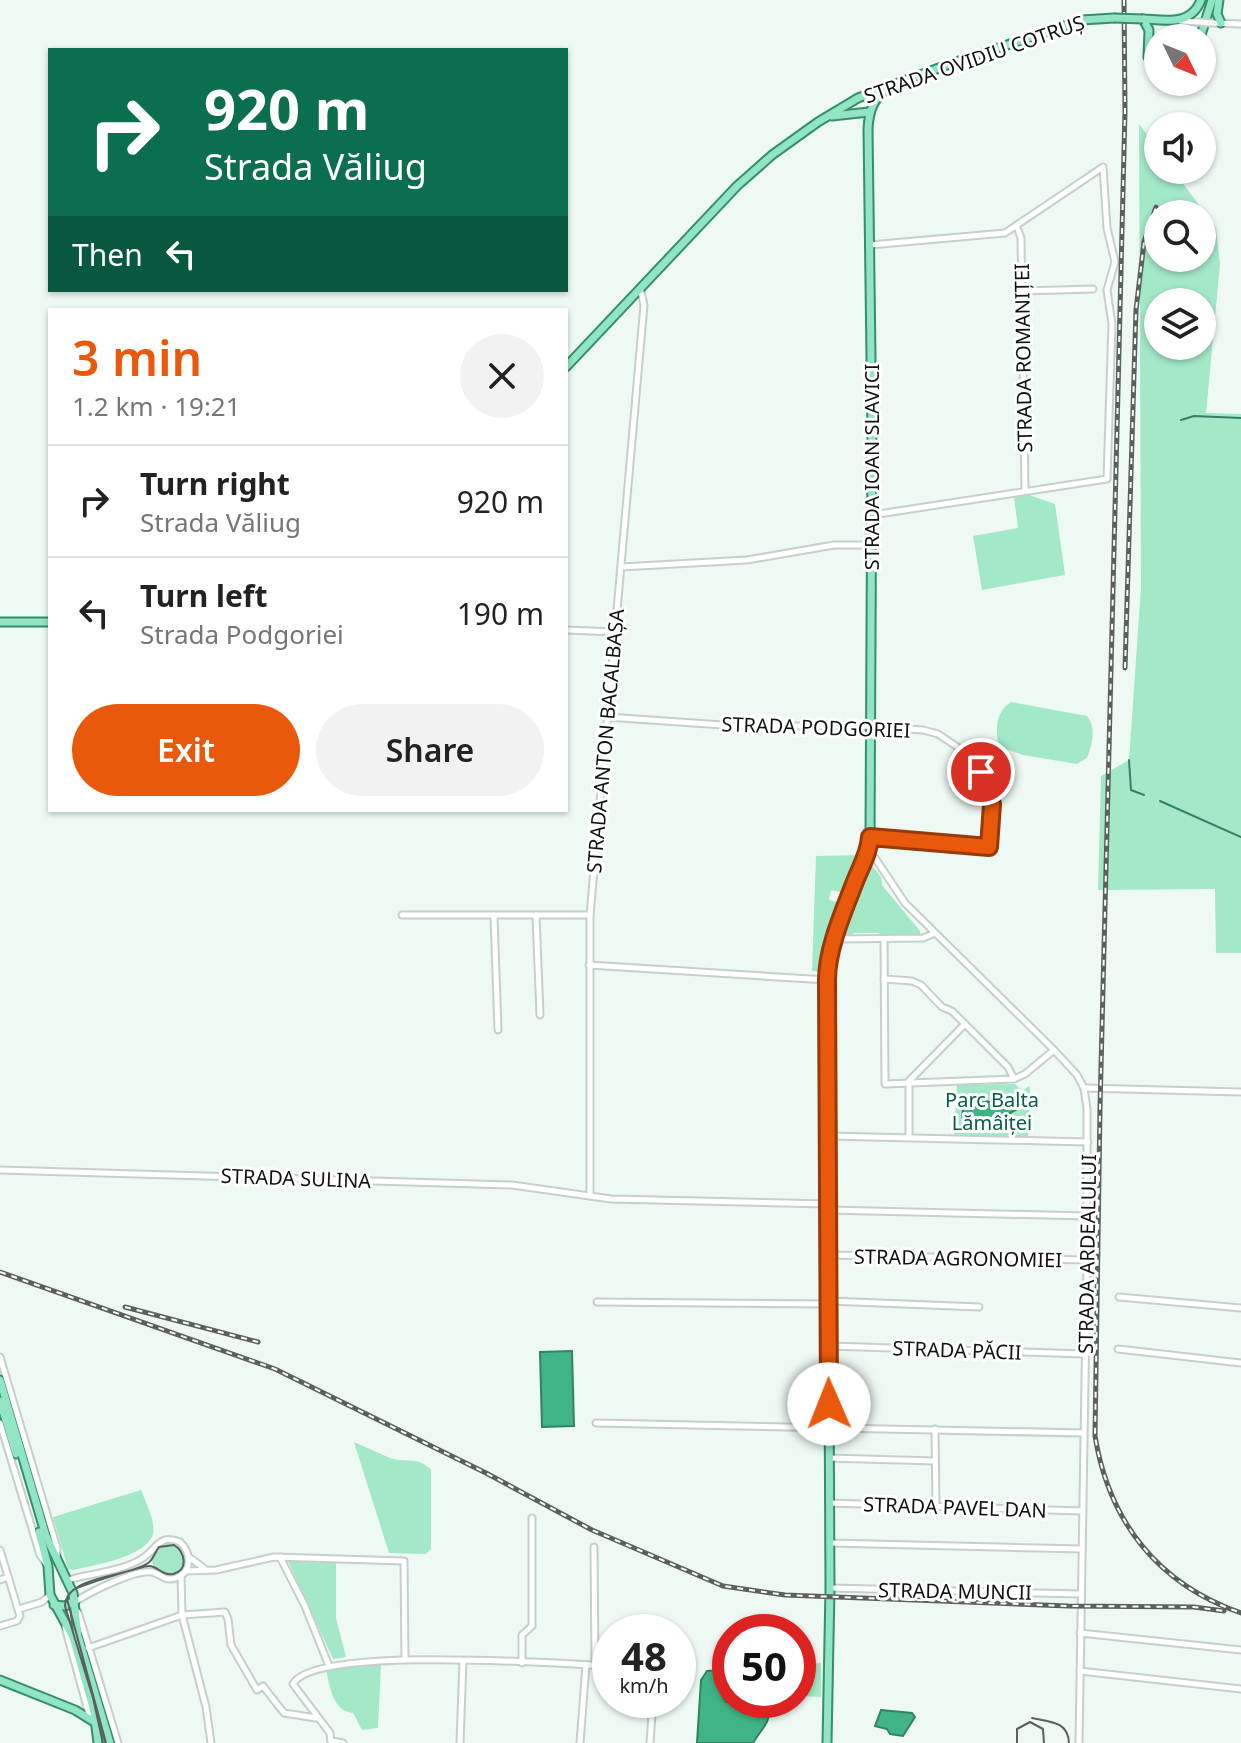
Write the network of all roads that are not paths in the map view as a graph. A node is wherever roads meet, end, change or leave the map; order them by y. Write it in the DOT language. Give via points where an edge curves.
graph roads {
  1 [pos="1201,0"];
  2 [pos="1212,0"];
  3 [pos="1219,0"];
  4 [pos="1143,19"];
  5 [pos="1161,20"];
  6 [pos="1175,21"];
  7 [pos="1223,23"];
  8 [pos="1146,24"];
  9 [pos="1156,24"];
  10 [pos="1204,24"];
  11 [pos="1241,24"];
  12 [pos="888,88"];
  13 [pos="869,112"];
  14 [pos="826,118"];
  15 [pos="1017,227"];
  16 [pos="869,245"];
  17 [pos="640,287"];
  18 [pos="1093,289"];
  19 [pos="1022,291"];
  20 [pos="568,365"];
  21 [pos="1025,490"];
  22 [pos="871,515"];
  23 [pos="871,545"];
  24 [pos="621,567"];
  25 [pos="0,622"];
  26 [pos="48,622"];
  27 [pos="568,630"];
  28 [pos="615,632"];
  29 [pos="607,717"];
  30 [pos="870,727"];
  31 [pos="870,837"];
  32 [pos="867,853"];
  33 [pos="402,915"];
  34 [pos="590,915"];
  35 [pos="536,916"];
  36 [pos="494,917"];
  37 [pos="935,933"];
  38 [pos="836,939"];
  39 [pos="884,939"];
  40 [pos="588,965"];
  41 [pos="884,979"];
  42 [pos="827,980"];
  43 [pos="540,1015"];
  44 [pos="965,1024"];
  45 [pos="498,1030"];
  46 [pos="1054,1050"];
  47 [pos="1014,1079"];
  48 [pos="909,1084"];
  49 [pos="1084,1088"];
  50 [pos="1241,1092"];
  51 [pos="829,1136"];
  52 [pos="909,1137"];
  53 [pos="1088,1142"];
  54 [pos="0,1170"];
  55 [pos="590,1196"];
  56 [pos="828,1207"];
  57 [pos="1088,1216"];
  58 [pos="829,1255"];
  59 [pos="1087,1260"];
  60 [pos="1119,1297"];
  61 [pos="597,1302"];
  62 [pos="829,1302"];
  63 [pos="979,1307"];
  64 [pos="1241,1308"];
  65 [pos="829,1346"];
  66 [pos="1118,1349"];
  67 [pos="1085,1354"];
  68 [pos="0,1357"];
  69 [pos="1241,1363"];
  70 [pos="0,1380"];
  71 [pos="0,1401"];
  72 [pos="596,1423"];
  73 [pos="0,1424"];
  74 [pos="829,1427"];
  75 [pos="935,1429"];
  76 [pos="1083,1433"];
  77 [pos="829,1458"];
  78 [pos="935,1461"];
  79 [pos="829,1503"];
  80 [pos="936,1507"];
  81 [pos="1082,1511"];
  82 [pos="532,1518"];
  83 [pos="829,1543"];
  84 [pos="594,1547"];
  85 [pos="1081,1549"];
  86 [pos="0,1550"];
  87 [pos="149,1553"];
  88 [pos="189,1557"];
  89 [pos="280,1557"];
  90 [pos="57,1562"];
  91 [pos="48,1566"];
  92 [pos="206,1569"];
  93 [pos="154,1573"];
  94 [pos="183,1573"];
  95 [pos="8,1577"];
  96 [pos="172,1579"];
  97 [pos="0,1580"];
  98 [pos="68,1580"];
  99 [pos="830,1588"];
  100 [pos="50,1591"];
  101 [pos="180,1591"];
  102 [pos="1081,1594"];
  103 [pos="75,1601"];
  104 [pos="42,1602"];
  105 [pos="54,1605"];
  106 [pos="18,1609"];
  107 [pos="595,1614"];
  108 [pos="182,1615"];
  109 [pos="65,1622"];
  110 [pos="0,1626"];
  111 [pos="1080,1633"];
  112 [pos="88,1648"];
  113 [pos="1241,1650"];
  114 [pos="405,1660"];
  115 [pos="465,1661"];
  116 [pos="522,1663"];
  117 [pos="586,1665"];
  118 [pos="592,1665"];
  119 [pos="329,1666"];
  120 [pos="1080,1671"];
  121 [pos="0,1680"];
  122 [pos="1241,1689"];
  123 [pos="87,1707"];
  124 [pos="75,1710"];
  125 [pos="317,1718"];
  126 [pos="652,1718"];
  127 [pos="93,1720"];
  128 [pos="331,1742"];
  129 [pos="98,1743"];
  130 [pos="110,1743"];
  131 [pos="118,1743"];
  132 [pos="211,1743"];
  133 [pos="343,1743"];
  134 [pos="460,1743"];
  135 [pos="580,1743"];
  136 [pos="650,1743"];
  137 [pos="827,1743"];
  138 [pos="1079,1743"];
  1 -- 6 [label="main road" via="1192,15"];
  2 -- 10 [label="main road"];
  3 -- 7 [label="main road" via="1217,14"];
  4 -- 5 [label="main road, STRADA OVIDIU COTRUȘ"];
  4 -- 8 [label="main road"];
  4 -- 12 [label="main road, STRADA OVIDIU COTRUȘ, bridge" via="1082,20"];
  5 -- 6 [label="main road, STRADA OVIDIU COTRUȘ"];
  5 -- 9 [label="main road"];
  6 -- 7 [label="street, bridge"];
  7 -- 11 [label="street"];
  12 -- 13 [label="main road"];
  12 -- 14 [label="main road, STRADA OVIDIU COTRUȘ" via="858,98"];
  13 -- 14 [label="main road, STRADA OVIDIU COTRUȘ"];
  13 -- 16 [label="main road, STRADA IOAN SLAVICI"];
  14 -- 17 [label="main road, STRADA OVIDIU COTRUȘ" via="737,186"];
  15 -- 16 [label="street" via="997,236"];
  15 -- 19 [label="street, STRADA ROMANIȚEI"];
  15 -- 21 [label="street" via="1103,167 1115,262 1107,290 1112,324 1107,479"];
  16 -- 22 [label="main road, STRADA IOAN SLAVICI"];
  17 -- 20 [label="main road, STRADA OVIDIU COTRUȘ"];
  17 -- 24 [label="street, STRADA ANTON BACALBAȘA" via="644,305"];
  18 -- 19 [label="street"];
  19 -- 21 [label="street, STRADA ROMANIȚEI"];
  21 -- 22 [label="street"];
  22 -- 23 [label="main road, STRADA IOAN SLAVICI"];
  23 -- 24 [label="street" via="834,545 747,560"];
  23 -- 30 [label="main road, STRADA IOAN SLAVICI"];
  24 -- 28 [label="street, STRADA ANTON BACALBAȘA"];
  25 -- 26 [label="main road"];
  27 -- 28 [label="street"];
  28 -- 29 [label="street, STRADA ANTON BACALBAȘA"];
  29 -- 30 [label="street, STRADA PODGORIEI" via="737,726"];
  29 -- 34 [label="street, STRADA ANTON BACALBAȘA"];
  30 -- 31 [label="main road, STRADA IOAN SLAVICI"];
  30 -- 31 [label="street, STRADA PODGORIEI" via="944,736 981,772 992,813 989,847"];
  31 -- 32 [label="main road, STRADA IOAN SLAVICI"];
  32 -- 37 [label="street"];
  32 -- 38 [label="main road, STRADA IOAN SLAVICI"];
  33 -- 36 [label="street"];
  34 -- 35 [label="street"];
  34 -- 40 [label="street, STRADA ANTON BACALBAȘA"];
  35 -- 36 [label="street"];
  35 -- 43 [label="street"];
  36 -- 45 [label="street"];
  37 -- 39 [label="street"];
  37 -- 46 [label="street"];
  38 -- 39 [label="street"];
  38 -- 42 [label="main road, STRADA IOAN SLAVICI"];
  39 -- 41 [label="street"];
  40 -- 42 [label="street"];
  40 -- 55 [label="street, STRADA ANTON BACALBAȘA"];
  41 -- 44 [label="street" via="917,982"];
  41 -- 48 [label="street" via="885,1084"];
  42 -- 51 [label="main road, STRADA IOAN SLAVICI"];
  44 -- 47 [label="street"];
  44 -- 48 [label="street"];
  46 -- 47 [label="street"];
  46 -- 49 [label="street"];
  47 -- 48 [label="street"];
  48 -- 52 [label="street"];
  49 -- 50 [label="street"];
  49 -- 53 [label="street, STRADA ARDEALULUI"];
  51 -- 52 [label="street"];
  51 -- 56 [label="main road, STRADA IOAN SLAVICI"];
  52 -- 53 [label="street"];
  53 -- 57 [label="street, STRADA ARDEALULUI"];
  54 -- 55 [label="street, STRADA SULINA" via="512,1185"];
  55 -- 56 [label="street, STRADA SULINA"];
  56 -- 57 [label="street, STRADA SULINA"];
  56 -- 58 [label="main road, STRADA IOAN SLAVICI"];
  57 -- 59 [label="street, STRADA ARDEALULUI"];
  58 -- 59 [label="street, STRADA AGRONOMIEI"];
  58 -- 62 [label="main road, STRADA IOAN SLAVICI"];
  59 -- 67 [label="street, STRADA ARDEALULUI"];
  60 -- 64 [label="street"];
  61 -- 62 [label="street"];
  62 -- 63 [label="street"];
  62 -- 65 [label="main road, STRADA IOAN SLAVICI"];
  65 -- 67 [label="street, STRADA PĂCII"];
  65 -- 74 [label="main road, STRADA IOAN SLAVICI"];
  66 -- 69 [label="street"];
  67 -- 76 [label="street, STRADA ARDEALULUI"];
  68 -- 90 [label="street"];
  70 -- 90 [label="main road"];
  71 -- 91 [label="main road"];
  72 -- 74 [label="street"];
  73 -- 91 [label="street" via="40,1555"];
  74 -- 75 [label="street"];
  74 -- 77 [label="main road, STRADA IOAN SLAVICI"];
  75 -- 76 [label="street"];
  75 -- 78 [label="street"];
  76 -- 81 [label="street, STRADA ARDEALULUI"];
  77 -- 78 [label="street"];
  77 -- 79 [label="main road, STRADA IOAN SLAVICI"];
  78 -- 80 [label="street"];
  79 -- 80 [label="street, STRADA PAVEL DAN"];
  79 -- 83 [label="main road, STRADA IOAN SLAVICI"];
  80 -- 81 [label="street, STRADA PAVEL DAN"];
  81 -- 85 [label="street, STRADA ARDEALULUI"];
  82 -- 116 [label="street" via="532,1626 522,1635"];
  83 -- 85 [label="street"];
  83 -- 99 [label="main road, STRADA IOAN SLAVICI"];
  84 -- 107 [label="street"];
  85 -- 102 [label="street, STRADA ARDEALULUI"];
  86 -- 95 [label="street"];
  87 -- 88 [label="street" via="160,1541 173,1539 185,1546"];
  87 -- 93 [label="street"];
  87 -- 98 [label="street" via="139,1561"];
  88 -- 92 [label="street"];
  88 -- 94 [label="street"];
  89 -- 92 [label="street"];
  89 -- 114 [label="street" via="404,1561"];
  89 -- 119 [label="street"];
  90 -- 98 [label="main road"];
  91 -- 100 [label="main road"];
  92 -- 94 [label="street"];
  93 -- 96 [label="street"];
  93 -- 103 [label="street" via="111,1583"];
  94 -- 96 [label="street"];
  94 -- 101 [label="street"];
  95 -- 97 [label="street"];
  95 -- 106 [label="street"];
  96 -- 101 [label="street"];
  98 -- 100 [label="main road"];
  98 -- 103 [label="main road"];
  99 -- 102 [label="street, STRADA MUNCII"];
  99 -- 137 [label="main road, STRADA IOAN SLAVICI"];
  100 -- 104 [label="street"];
  100 -- 105 [label="main road"];
  101 -- 108 [label="street"];
  102 -- 111 [label="street, STRADA ARDEALULUI"];
  103 -- 105 [label="main road"];
  103 -- 112 [label="street"];
  103 -- 130 [label="main road" via="78,1636"];
  104 -- 105 [label="street"];
  104 -- 106 [label="street"];
  105 -- 109 [label="main road"];
  106 -- 110 [label="street" via="20,1619"];
  108 -- 112 [label="street"];
  108 -- 125 [label="street" via="225,1612 231,1645 257,1690 263,1686 284,1713"];
  108 -- 132 [label="street"];
  109 -- 123 [label="street"];
  109 -- 127 [label="main road"];
  111 -- 113 [label="street"];
  111 -- 120 [label="street, STRADA ARDEALULUI"];
  112 -- 131 [label="street"];
  114 -- 115 [label="street"];
  114 -- 119 [label="street"];
  115 -- 116 [label="street"];
  115 -- 134 [label="street"];
  116 -- 117 [label="street"];
  117 -- 118 [label="street"];
  117 -- 135 [label="street"];
  119 -- 125 [label="street" via="294,1682"];
  120 -- 122 [label="street"];
  120 -- 138 [label="street, STRADA ARDEALULUI"];
  121 -- 124 [label="main road"];
  123 -- 124 [label="street"];
  123 -- 127 [label="street"];
  124 -- 127 [label="main road"];
  125 -- 128 [label="street"];
  126 -- 136 [label="street"];
  127 -- 129 [label="main road"];
  128 -- 133 [label="street"];
}
